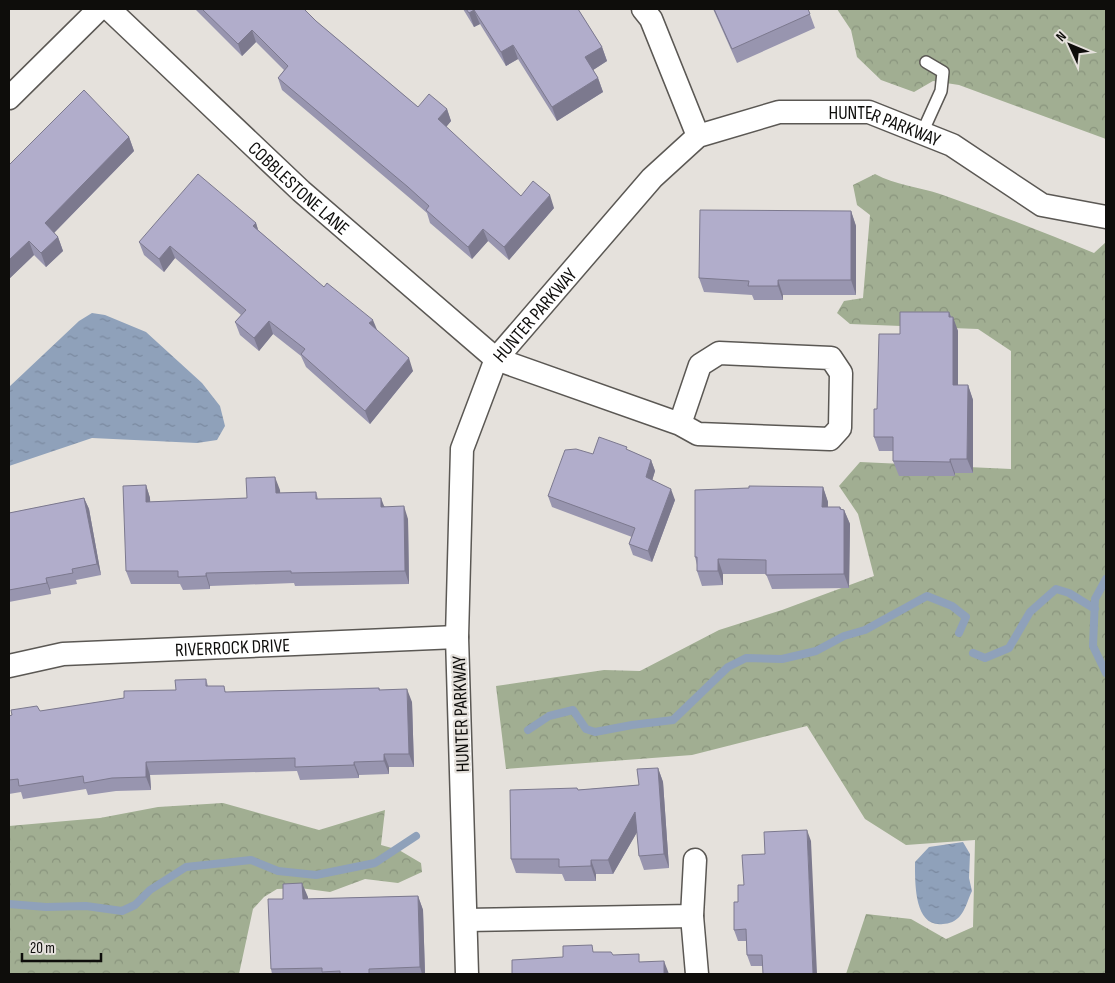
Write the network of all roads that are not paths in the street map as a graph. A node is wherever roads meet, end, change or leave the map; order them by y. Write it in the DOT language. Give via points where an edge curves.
graph roads {
  1 [pos="99,9"];
  2 [pos="109,9"];
  3 [pos="643,9"];
  4 [pos="926,62"];
  5 [pos="9,98"];
  6 [pos="922,133"];
  7 [pos="698,136"];
  8 [pos="1106,217"];
  9 [pos="496,359"];
  10 [pos="680,424"];
  11 [pos="457,637"];
  12 [pos="9,666"];
  13 [pos="695,860"];
  14 [pos="692,916"];
  15 [pos="466,920"];
  16 [pos="467,974"];
  17 [pos="697,974"];
  1 -- 5 [label="street"];
  2 -- 9 [label="street, COBBLESTONE LANE" via="301,191"];
  3 -- 7 [label="street" via="651,20"];
  4 -- 6 [label="lane" via="944,72 942,91"];
  6 -- 7 [label="street, HUNTER PARKWAY" via="870,112 779,112"];
  6 -- 8 [label="street, HUNTER PARKWAY" via="952,145 1042,205"];
  7 -- 9 [label="street, HUNTER PARKWAY" via="652,178"];
  9 -- 10 [label="street"];
  9 -- 11 [label="street, HUNTER PARKWAY" via="462,448"];
  10 -- 10 [label="street" via="698,434 830,439 840,428 841,373 831,358 719,353 700,365"];
  11 -- 12 [label="street, RIVERROCK DRIVE" via="62,654"];
  11 -- 15 [label="street, HUNTER PARKWAY"];
  13 -- 14 [label="street"];
  14 -- 15 [label="street"];
  14 -- 17 [label="street"];
  15 -- 16 [label="street, HUNTER PARKWAY"];
}
